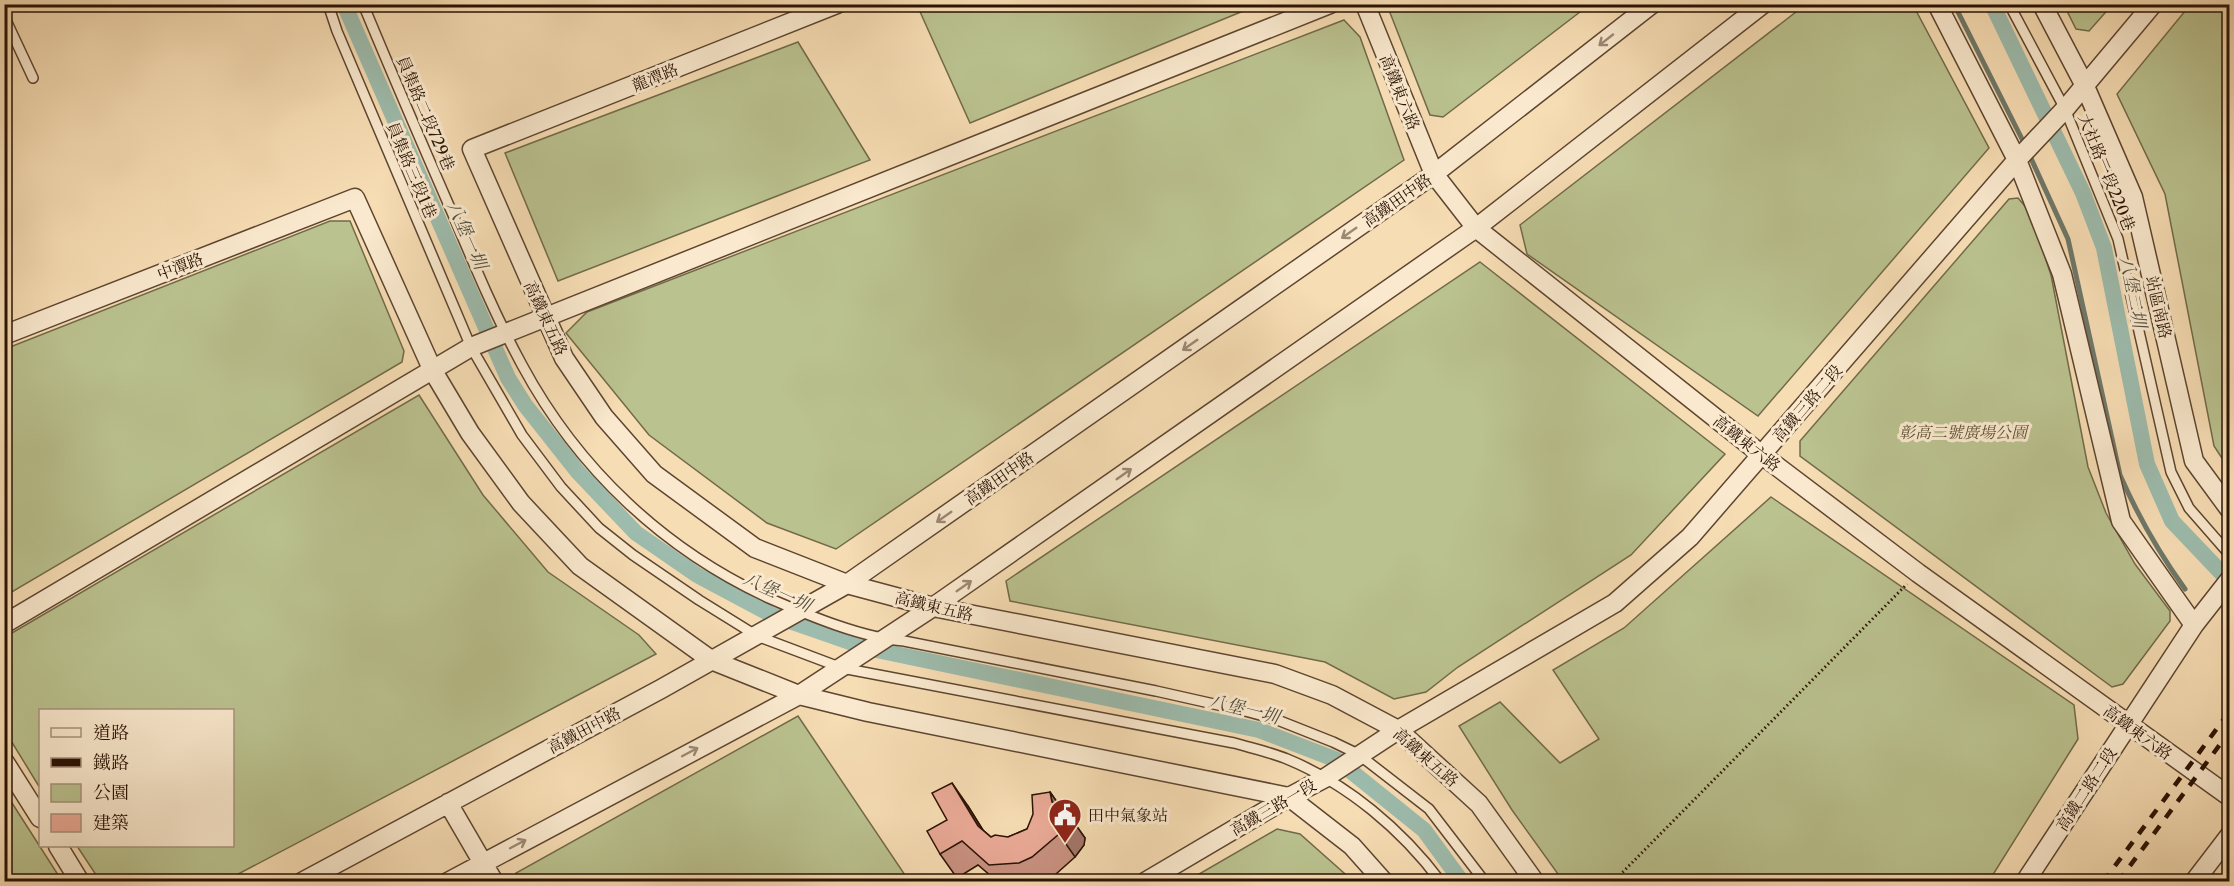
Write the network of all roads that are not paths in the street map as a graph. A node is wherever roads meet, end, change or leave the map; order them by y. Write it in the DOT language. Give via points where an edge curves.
graph roads {
  1 [pos="328,4"];
  2 [pos="363,4"];
  3 [pos="837,4"];
  4 [pos="1330,4"];
  5 [pos="1365,4"];
  6 [pos="1652,4"];
  7 [pos="1763,4"];
  8 [pos="1937,4"];
  9 [pos="2009,4"];
  10 [pos="2042,4"];
  11 [pos="2153,4"];
  12 [pos="4,16"];
  13 [pos="33,78"];
  14 [pos="2085,84"];
  15 [pos="2065,109"];
  16 [pos="472,149"];
  17 [pos="2017,160"];
  18 [pos="1434,174"];
  19 [pos="1476,228"];
  20 [pos="544,317"];
  21 [pos="506,332"];
  22 [pos="4,335"];
  23 [pos="471,346"];
  24 [pos="433,371"];
  25 [pos="1762,455"];
  26 [pos="2229,510"];
  27 [pos="2229,555"];
  28 [pos="2229,579"];
  29 [pos="847,584"];
  30 [pos="933,607"];
  31 [pos="800,612"];
  32 [pos="4,624"];
  33 [pos="2194,626"];
  34 [pos="757,636"];
  35 [pos="885,640"];
  36 [pos="711,660"];
  37 [pos="842,668"];
  38 [pos="799,696"];
  39 [pos="2128,725"];
  40 [pos="1398,730"];
  41 [pos="1358,754"];
  42 [pos="4,761"];
  43 [pos="1325,778"];
  44 [pos="1289,797"];
  45 [pos="2229,797"];
  46 [pos="448,802"];
  47 [pos="39,816"];
  48 [pos="2229,835"];
  49 [pos="59,847"];
  50 [pos="483,863"];
  51 [pos="80,882"];
  52 [pos="302,882"];
  53 [pos="448,882"];
  54 [pos="494,882"];
  55 [pos="1145,882"];
  56 [pos="1384,882"];
  57 [pos="1441,882"];
  58 [pos="1485,882"];
  59 [pos="1535,882"];
  60 [pos="2025,882"];
  61 [pos="2194,882"];
  1 -- 23 [label="lane, 員集路三段1巷"];
  2 -- 21 [label="lane, 員集路二段729巷"];
  3 -- 16 [label="street, 龍潭路"];
  4 -- 20 [label="street"];
  5 -- 18 [label="street, 高鐵東六路"];
  6 -- 18 [label="street, 高鐵田中路, one-way"];
  7 -- 19 [label="street"];
  8 -- 17 [label="street"];
  9 -- 15 [label="lane, 大社路一段220巷"];
  10 -- 14 [label="street, 站區南路"];
  11 -- 14 [label="street, 高鐵三路二段"];
  12 -- 13 [label="lane"];
  14 -- 15 [label="street, 高鐵三路二段"];
  14 -- 26 [label="street, 站區南路" via="2133,197 2194,461"];
  15 -- 17 [label="street, 高鐵三路二段"];
  15 -- 27 [label="lane, 大社路一段220巷" via="2118,239 2171,472 2188,508"];
  16 -- 20 [label="street, 高鐵東五路"];
  17 -- 25 [label="street, 高鐵三路二段"];
  17 -- 33 [label="street" via="2062,274 2121,521"];
  18 -- 19 [label="street, 高鐵東六路"];
  18 -- 29 [label="street, 高鐵田中路, one-way"];
  19 -- 25 [label="street, 高鐵東六路"];
  30 -- 19 [label="street, one-way"];
  20 -- 21 [label="street"];
  20 -- 29 [label="street, 高鐵東五路" via="564,358 604,417 654,474 756,548"];
  21 -- 23 [label="street"];
  21 -- 31 [label="lane, 員集路二段729巷" via="541,397 592,468 622,500 708,565"];
  22 -- 24 [label="street, 中潭路" via="355,198"];
  23 -- 24 [label="street"];
  23 -- 34 [label="lane, 員集路三段1巷" via="522,435 561,487 599,528 661,575"];
  24 -- 32 [label="street"];
  24 -- 36 [label="street" via="470,433 520,503 572,558"];
  25 -- 39 [label="street, 高鐵東六路"];
  25 -- 40 [label="street, 高鐵三路二段" via="1690,537 1615,603"];
  28 -- 33 [label="street, 高鐵二路二段"];
  29 -- 30 [label="street, 高鐵東五路"];
  29 -- 31 [label="street, 高鐵田中路"];
  30 -- 35 [label="street"];
  30 -- 40 [label="street, 高鐵東五路" via="1275,674 1332,695"];
  31 -- 34 [label="street, 高鐵田中路"];
  31 -- 35 [label="lane, 員集路二段729巷"];
  33 -- 39 [label="street, 高鐵二路二段"];
  34 -- 36 [label="street, 高鐵田中路"];
  34 -- 37 [label="lane, 員集路三段1巷"];
  35 -- 37 [label="street"];
  35 -- 41 [label="lane, 員集路二段729巷" via="1255,714"];
  36 -- 38 [label="street"];
  36 -- 46 [label="street, 高鐵田中路"];
  37 -- 38 [label="street"];
  37 -- 43 [label="lane, 員集路三段1巷" via="1234,743 1286,759"];
  38 -- 44 [label="street"];
  50 -- 38 [label="street, one-way"];
  39 -- 45 [label="street, 高鐵東六路"];
  39 -- 60 [label="street, 高鐵二路二段"];
  40 -- 41 [label="street, 高鐵三路一段"];
  40 -- 59 [label="street, 高鐵東五路" via="1479,804"];
  41 -- 43 [label="street, 高鐵三路一段"];
  41 -- 58 [label="lane, 員集路二段729巷" via="1429,809"];
  42 -- 47 [label="street"];
  43 -- 44 [label="street, 高鐵三路一段"];
  43 -- 57 [label="lane, 員集路三段1巷" via="1386,821"];
  44 -- 55 [label="street, 高鐵三路一段"];
  44 -- 56 [label="street" via="1352,846"];
  46 -- 50 [label="street"];
  46 -- 52 [label="street, 高鐵田中路"];
  48 -- 61 [label="street"];
  49 -- 51 [label="street"];
  50 -- 53 [label="street"];
  50 -- 54 [label="street"];
}
